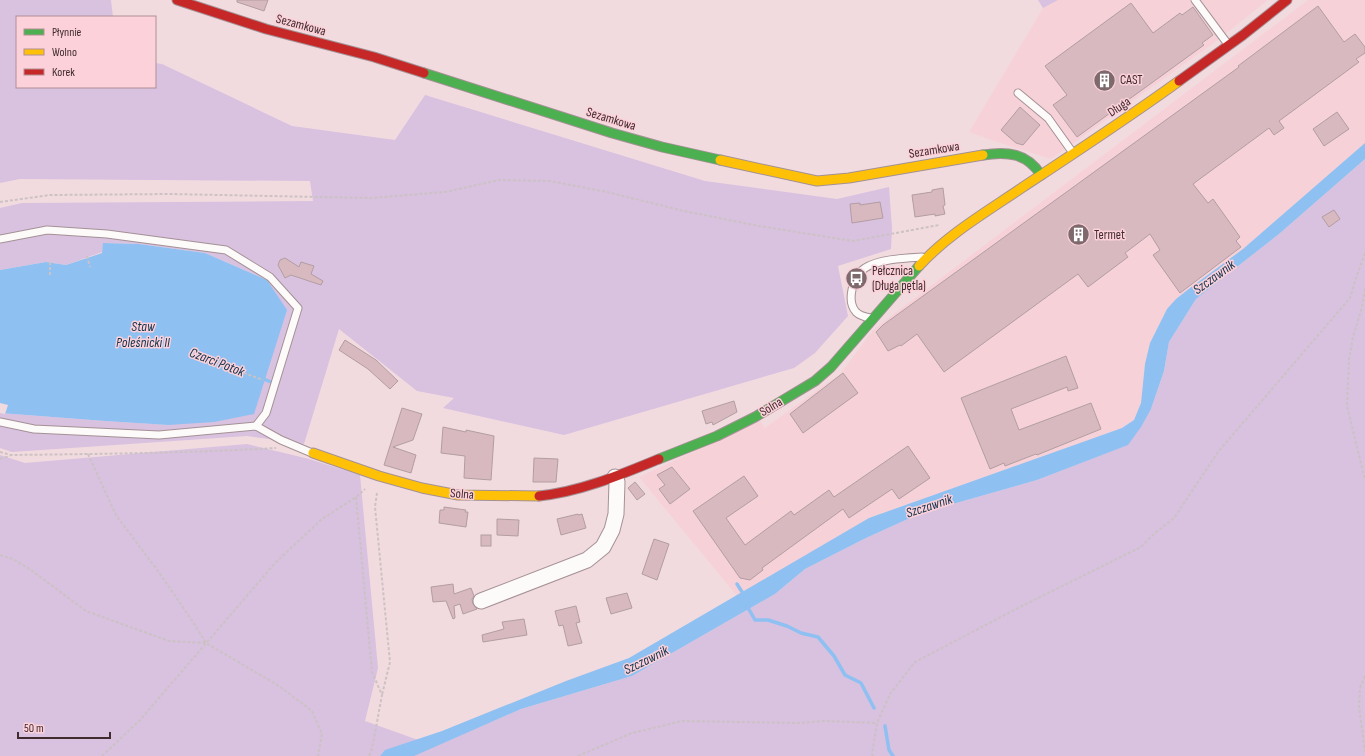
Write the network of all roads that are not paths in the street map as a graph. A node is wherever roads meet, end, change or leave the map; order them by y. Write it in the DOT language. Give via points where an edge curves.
graph roads {
  1 [pos="177,0"];
  2 [pos="1195,0"];
  3 [pos="1285,1"];
  4 [pos="1229,45"];
  5 [pos="1018,93"];
  6 [pos="1074,154"];
  7 [pos="1041,175"];
  8 [pos="0,239"];
  9 [pos="928,256"];
  10 [pos="873,318"];
  11 [pos="0,422"];
  12 [pos="256,426"];
  13 [pos="313,453"];
  14 [pos="615,477"];
  15 [pos="481,601"];
  1 -- 7 [label="street, Sezamkowa" via="266,29 374,57 662,148 789,176 817,181 849,178 997,153 1016,154 1033,163"];
  2 -- 4 [label="lane"];
  3 -- 4 [label="street, Długa"];
  4 -- 6 [label="street, Długa"];
  5 -- 6 [label="lane" via="1048,118"];
  6 -- 7 [label="street, Długa"];
  7 -- 9 [label="street, Długa" via="975,219"];
  8 -- 12 [label="lane" via="47,230 107,234 226,250 270,277 298,308 266,413"];
  9 -- 10 [label="street, Solna"];
  9 -- 10 [label="lane" via="873,264 864,268 851,294 852,305 856,313"];
  10 -- 14 [label="street, Solna" via="831,367 815,381 755,417 717,436"];
  11 -- 12 [label="lane" via="34,429 159,435"];
  12 -- 13 [label="lane"];
  13 -- 14 [label="street, Solna" via="379,476 458,495 558,494"];
  14 -- 15 [label="street" via="616,514 612,530 603,547 587,560"];
}
